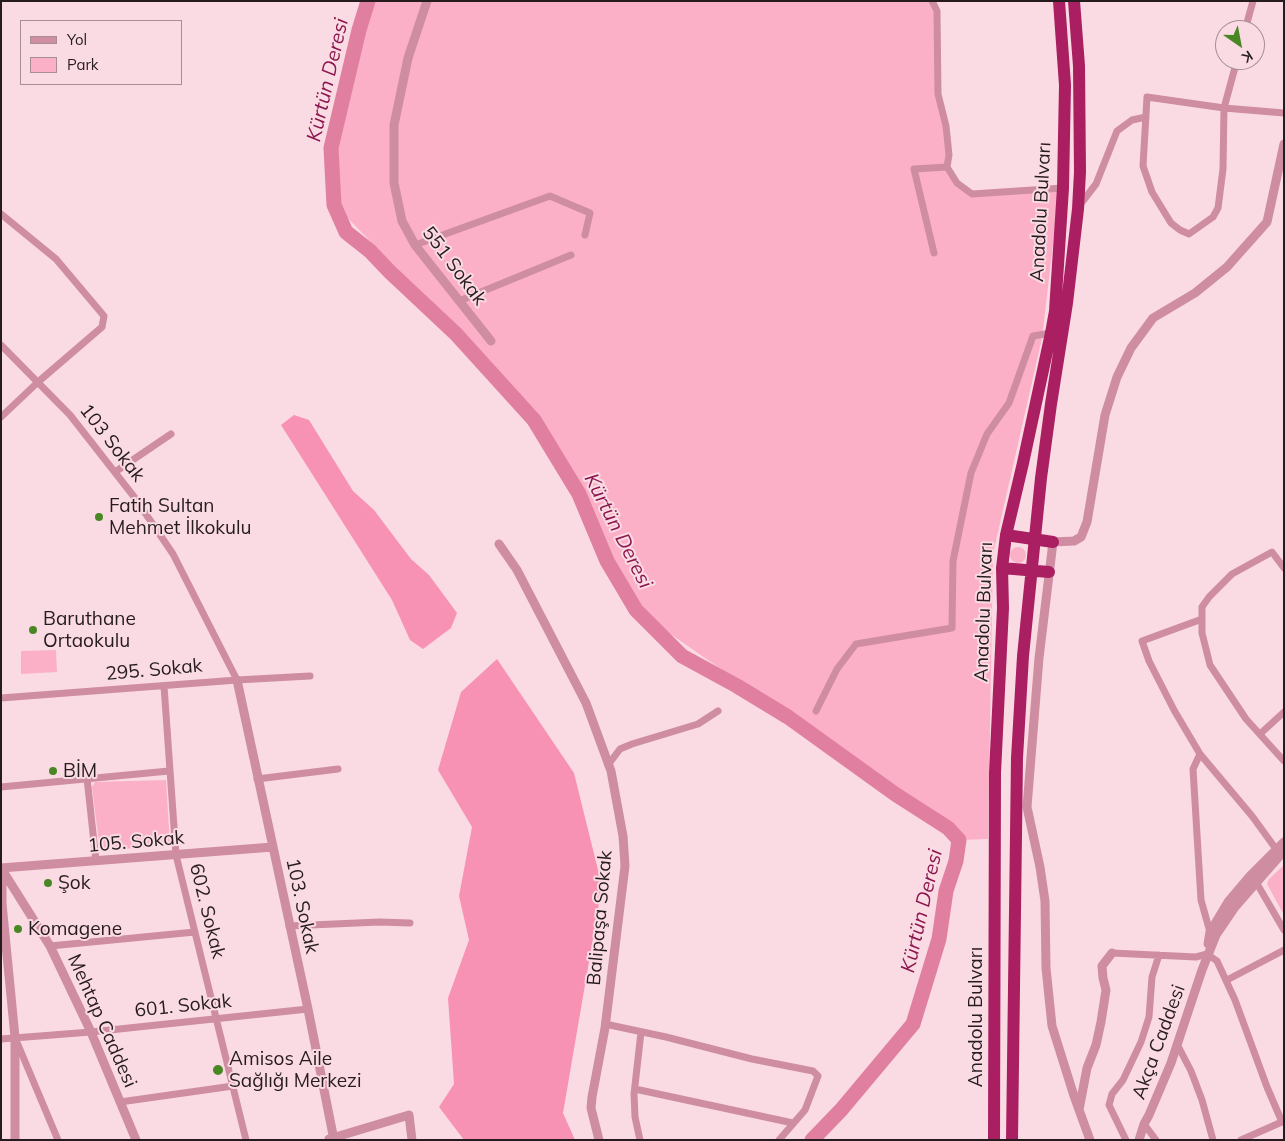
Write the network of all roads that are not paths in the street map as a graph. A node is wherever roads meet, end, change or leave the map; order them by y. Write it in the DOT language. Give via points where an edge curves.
graph roads {
  1 [pos="428,1"];
  2 [pos="932,1"];
  3 [pos="1059,1"];
  4 [pos="1074,1"];
  5 [pos="1253,1"];
  6 [pos="1248,20"];
  7 [pos="1234,70"];
  8 [pos="1224,108"];
  9 [pos="1284,113"];
  10 [pos="1146,118"];
  11 [pos="1284,144"];
  12 [pos="948,167"];
  13 [pos="1063,188"];
  14 [pos="1078,209"];
  15 [pos="1,214"];
  16 [pos="585,235"];
  17 [pos="415,245"];
  18 [pos="934,253"];
  19 [pos="571,254"];
  20 [pos="458,301"];
  21 [pos="1052,333"];
  22 [pos="491,341"];
  23 [pos="1,345"];
  24 [pos="38,382"];
  25 [pos="1,417"];
  26 [pos="171,434"];
  27 [pos="115,472"];
  28 [pos="1006,535"];
  29 [pos="1035,539"];
  30 [pos="1053,542"];
  31 [pos="499,544"];
  32 [pos="1002,568"];
  33 [pos="1284,568"];
  34 [pos="1032,570"];
  35 [pos="1049,572"];
  36 [pos="1202,619"];
  37 [pos="310,676"];
  38 [pos="237,680"];
  39 [pos="164,686"];
  40 [pos="1,698"];
  41 [pos="718,710"];
  42 [pos="816,711"];
  43 [pos="1284,712"];
  44 [pos="1260,734"];
  45 [pos="1200,754"];
  46 [pos="1284,761"];
  47 [pos="608,764"];
  48 [pos="338,769"];
  49 [pos="169,771"];
  50 [pos="87,778"];
  51 [pos="257,779"];
  52 [pos="1,787"];
  53 [pos="1284,842"];
  54 [pos="273,847"];
  55 [pos="1280,851"];
  56 [pos="176,855"];
  57 [pos="96,862"];
  58 [pos="1,868"];
  59 [pos="1256,882"];
  60 [pos="410,924"];
  61 [pos="289,926"];
  62 [pos="1284,930"];
  63 [pos="194,932"];
  64 [pos="1210,932"];
  65 [pos="50,946"];
  66 [pos="1284,950"];
  67 [pos="1112,953"];
  68 [pos="1207,954"];
  69 [pos="1160,955"];
  70 [pos="1227,980"];
  71 [pos="308,1009"];
  72 [pos="218,1018"];
  73 [pos="605,1024"];
  74 [pos="91,1032"];
  75 [pos="641,1032"];
  76 [pos="15,1037"];
  77 [pos="1,1038"];
  78 [pos="1177,1044"];
  79 [pos="233,1086"];
  80 [pos="635,1089"];
  81 [pos="120,1102"];
  82 [pos="1079,1111"];
  83 [pos="1283,1122"];
  84 [pos="793,1123"];
  85 [pos="1144,1124"];
  86 [pos="332,1139"];
  87 [pos="15,1140"];
  88 [pos="58,1140"];
  89 [pos="136,1140"];
  90 [pos="246,1140"];
  91 [pos="412,1140"];
  92 [pos="599,1140"];
  93 [pos="640,1140"];
  94 [pos="779,1140"];
  95 [pos="994,1140"];
  96 [pos="1012,1140"];
  97 [pos="1090,1140"];
  98 [pos="1126,1140"];
  99 [pos="1139,1140"];
  100 [pos="1156,1140"];
  101 [pos="1213,1140"];
  102 [pos="1241,1140"];
  1 -- 17 [label="street, 551 Sokak" via="408,58 394,125 394,183 402,221"];
  2 -- 12 [label="street" via="937,11 938,94 946,126 950,156"];
  3 -- 13 [label="highway, Anadolu Bulvarı" via="1065,85"];
  4 -- 14 [label="highway, Anadolu Bulvarı" via="1079,66"];
  5 -- 6 [label="street"];
  7 -- 8 [label="street"];
  8 -- 9 [label="street"];
  8 -- 10 [label="street" via="1148,98"];
  8 -- 10 [label="street" via="1223,169 1218,208 1213,217 1189,234 1171,222 1148,183 1143,166"];
  10 -- 14 [label="street" via="1132,120 1117,131 1096,184"];
  11 -- 30 [label="street" via="1266,222 1227,267 1196,293 1154,318 1131,348 1117,376 1105,415 1084,530 1074,542"];
  12 -- 13 [label="street" via="958,183 972,194"];
  12 -- 18 [label="street" via="914,169"];
  13 -- 21 [label="highway, Anadolu Bulvarı"];
  14 -- 29 [label="highway, Anadolu Bulvarı"];
  15 -- 24 [label="street" via="56,259 104,316 102,327"];
  16 -- 17 [label="street" via="590,213 550,196"];
  17 -- 20 [label="street, 551 Sokak"];
  19 -- 20 [label="street"];
  20 -- 22 [label="street, 551 Sokak"];
  21 -- 28 [label="highway, Anadolu Bulvarı"];
  21 -- 42 [label="street" via="1033,336 1009,403 987,434 971,473 953,561 952,628 856,644 837,669"];
  23 -- 24 [label="street, 103 Sokak"];
  24 -- 25 [label="street"];
  24 -- 27 [label="street, 103 Sokak" via="70,415"];
  26 -- 27 [label="street"];
  27 -- 38 [label="street, 103 Sokak" via="173,554"];
  28 -- 29 [label="highway"];
  28 -- 32 [label="highway, Anadolu Bulvarı"];
  29 -- 30 [label="highway"];
  29 -- 34 [label="highway, Anadolu Bulvarı"];
  30 -- 35 [label="street"];
  31 -- 47 [label="street, Balipaşa Sokak" via="517,570 571,672"];
  32 -- 34 [label="highway"];
  32 -- 95 [label="highway, Anadolu Bulvarı" via="995,774"];
  33 -- 36 [label="street" via="1272,552 1232,574 1202,607"];
  34 -- 35 [label="highway"];
  34 -- 96 [label="highway, Anadolu Bulvarı" via="1016,758"];
  35 -- 82 [label="street" via="1027,807 1044,901 1052,1026"];
  36 -- 44 [label="street" via="1210,665"];
  36 -- 45 [label="street" via="1142,641 1170,702"];
  37 -- 38 [label="street, 295. Sokak"];
  38 -- 39 [label="street, 295. Sokak"];
  38 -- 51 [label="street, 103. Sokak"];
  39 -- 40 [label="street, 295. Sokak"];
  39 -- 49 [label="street, 602. Sokak"];
  41 -- 47 [label="street" via="698,724 632,744 620,750"];
  43 -- 44 [label="street"];
  44 -- 46 [label="street"];
  45 -- 55 [label="street"];
  45 -- 64 [label="street" via="1193,769 1201,900"];
  47 -- 73 [label="street, Balipaşa Sokak" via="623,836 625,866"];
  48 -- 51 [label="street"];
  49 -- 50 [label="street"];
  49 -- 56 [label="street, 602. Sokak"];
  50 -- 52 [label="street"];
  50 -- 57 [label="street"];
  51 -- 54 [label="street, 103. Sokak"];
  53 -- 55 [label="street, Akça Caddesi"];
  54 -- 56 [label="street, 105. Sokak"];
  54 -- 61 [label="street, 103. Sokak"];
  55 -- 59 [label="street, Akça Caddesi"];
  55 -- 64 [label="street, Akça Caddesi" via="1228,902"];
  56 -- 57 [label="street, 105. Sokak"];
  56 -- 63 [label="street, 602. Sokak"];
  57 -- 58 [label="street, 105. Sokak"];
  58 -- 65 [label="street, Mehtap Caddesi"];
  58 -- 76 [label="street"];
  59 -- 62 [label="street"];
  59 -- 68 [label="street, Akça Caddesi" via="1216,934"];
  60 -- 61 [label="street" via="379,922"];
  61 -- 71 [label="street, 103. Sokak"];
  63 -- 65 [label="street"];
  63 -- 72 [label="street, 602. Sokak"];
  64 -- 68 [label="street, Akça Caddesi"];
  65 -- 74 [label="street, Mehtap Caddesi"];
  66 -- 70 [label="street"];
  67 -- 69 [label="street"];
  67 -- 82 [label="street" via="1102,966 1106,990 1102,1022 1087,1068"];
  68 -- 69 [label="street" via="1196,957"];
  68 -- 70 [label="street" via="1217,961"];
  68 -- 78 [label="street, Akça Caddesi"];
  69 -- 98 [label="street" via="1152,977 1149,1017 1141,1042 1108,1105"];
  70 -- 83 [label="street"];
  71 -- 72 [label="street, 601. Sokak"];
  71 -- 86 [label="street, 103. Sokak"];
  72 -- 74 [label="street, 601. Sokak"];
  72 -- 79 [label="street, 602. Sokak"];
  73 -- 75 [label="street"];
  73 -- 92 [label="street, Balipaşa Sokak" via="592,1097"];
  74 -- 76 [label="street, 601. Sokak"];
  74 -- 81 [label="street, Mehtap Caddesi"];
  75 -- 80 [label="street"];
  75 -- 84 [label="street" via="752,1060 813,1071 818,1076 811,1096 805,1110"];
  76 -- 77 [label="street, 601. Sokak"];
  76 -- 87 [label="street"];
  76 -- 88 [label="street"];
  78 -- 85 [label="street, Akça Caddesi"];
  78 -- 101 [label="street" via="1202,1100"];
  79 -- 81 [label="street"];
  79 -- 90 [label="street, 602. Sokak"];
  80 -- 84 [label="street"];
  80 -- 93 [label="street" via="635,1117"];
  81 -- 89 [label="street, Mehtap Caddesi"];
  82 -- 97 [label="street"];
  83 -- 102 [label="street"];
  84 -- 94 [label="street"];
  85 -- 99 [label="street, Akça Caddesi"];
  85 -- 100 [label="street"];
  86 -- 91 [label="street" via="408,1116"];
}
